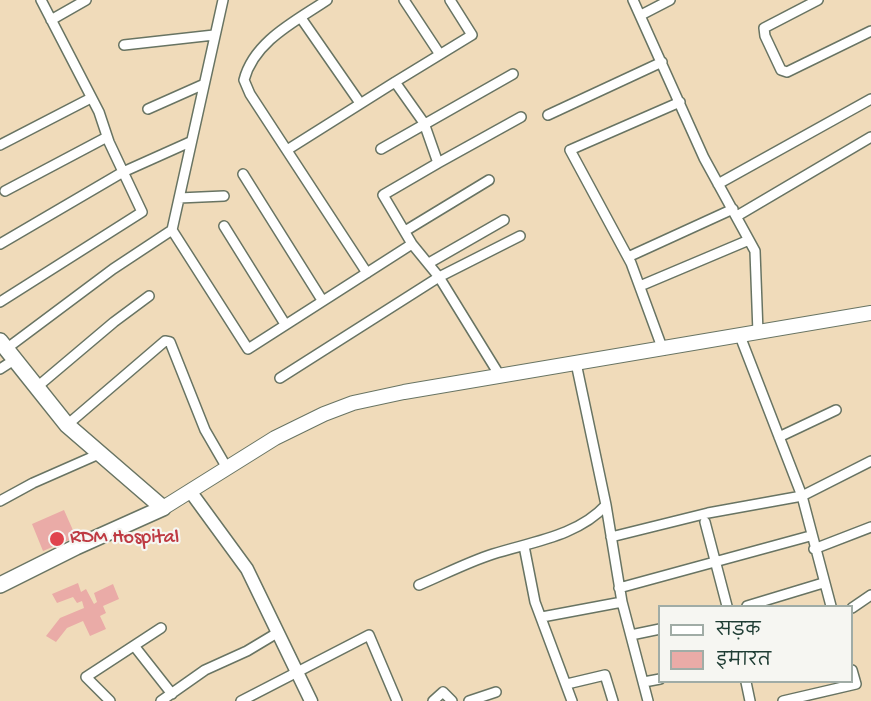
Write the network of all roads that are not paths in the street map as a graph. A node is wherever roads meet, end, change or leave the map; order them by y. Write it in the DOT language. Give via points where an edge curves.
graph roads {
  1 [pos="41,0"];
  2 [pos="86,0"];
  3 [pos="223,0"];
  4 [pos="327,0"];
  5 [pos="404,0"];
  6 [pos="450,0"];
  7 [pos="633,0"];
  8 [pos="670,0"];
  9 [pos="818,0"];
  10 [pos="641,15"];
  11 [pos="301,18"];
  12 [pos="51,20"];
  13 [pos="871,31"];
  14 [pos="214,34"];
  15 [pos="124,45"];
  16 [pos="439,53"];
  17 [pos="662,62"];
  18 [pos="513,74"];
  19 [pos="395,82"];
  20 [pos="202,85"];
  21 [pos="92,98"];
  22 [pos="871,99"];
  23 [pos="680,102"];
  24 [pos="360,103"];
  25 [pos="148,109"];
  26 [pos="548,115"];
  27 [pos="522,117"];
  28 [pos="424,123"];
  29 [pos="107,137"];
  30 [pos="871,137"];
  31 [pos="190,142"];
  32 [pos="0,146"];
  33 [pos="381,149"];
  34 [pos="287,150"];
  35 [pos="438,163"];
  36 [pos="123,172"];
  37 [pos="243,174"];
  38 [pos="489,180"];
  39 [pos="718,184"];
  40 [pos="5,190"];
  41 [pos="224,196"];
  42 [pos="179,198"];
  43 [pos="735,212"];
  44 [pos="504,220"];
  45 [pos="224,226"];
  46 [pos="172,230"];
  47 [pos="405,231"];
  48 [pos="520,236"];
  49 [pos="749,240"];
  50 [pos="0,244"];
  51 [pos="412,244"];
  52 [pos="628,257"];
  53 [pos="429,263"];
  54 [pos="367,273"];
  55 [pos="439,277"];
  56 [pos="640,286"];
  57 [pos="149,296"];
  58 [pos="322,300"];
  59 [pos="0,302"];
  60 [pos="871,313"];
  61 [pos="285,324"];
  62 [pos="758,333"];
  63 [pos="740,336"];
  64 [pos="7,350"];
  65 [pos="663,350"];
  66 [pos="576,363"];
  67 [pos="0,369"];
  68 [pos="500,376"];
  69 [pos="280,378"];
  70 [pos="37,387"];
  71 [pos="836,410"];
  72 [pos="67,425"];
  73 [pos="779,437"];
  74 [pos="99,454"];
  75 [pos="871,461"];
  76 [pos="227,468"];
  77 [pos="190,491"];
  78 [pos="802,496"];
  79 [pos="0,501"];
  80 [pos="606,505"];
  81 [pos="163,508"];
  82 [pos="705,522"];
  83 [pos="871,527"];
  84 [pos="810,536"];
  85 [pos="611,537"];
  86 [pos="524,546"];
  87 [pos="814,549"];
  88 [pos="715,563"];
  89 [pos="823,583"];
  90 [pos="0,585"];
  91 [pos="419,585"];
  92 [pos="619,588"];
  93 [pos="871,595"];
  94 [pos="622,602"];
  95 [pos="727,605"];
  96 [pos="750,605"];
  97 [pos="831,605"];
  98 [pos="853,607"];
  99 [pos="542,617"];
  100 [pos="160,628"];
  101 [pos="658,628"];
  102 [pos="277,633"];
  103 [pos="631,635"];
  104 [pos="135,647"];
  105 [pos="297,670"];
  106 [pos="853,674"];
  107 [pos="658,679"];
  108 [pos="644,682"];
  109 [pos="746,683"];
  110 [pos="567,684"];
  111 [pos="496,692"];
  112 [pos="172,694"];
  113 [pos="110,701"];
  114 [pos="161,701"];
  115 [pos="241,701"];
  116 [pos="311,701"];
  117 [pos="397,701"];
  118 [pos="433,701"];
  119 [pos="452,701"];
  120 [pos="469,701"];
  121 [pos="572,701"];
  122 [pos="613,701"];
  123 [pos="648,701"];
  124 [pos="750,701"];
  125 [pos="783,701"];
  1 -- 12 [label="street"];
  2 -- 12 [label="street"];
  3 -- 14 [label="street"];
  4 -- 11 [label="street"];
  5 -- 16 [label="street"];
  6 -- 16 [label="street" via="472,35"];
  7 -- 10 [label="street"];
  8 -- 10 [label="street"];
  9 -- 13 [label="street" via="764,28 782,70 787,72"];
  10 -- 17 [label="street"];
  11 -- 24 [label="street"];
  11 -- 34 [label="street" via="286,24 254,58 244,80"];
  12 -- 21 [label="street"];
  14 -- 15 [label="street"];
  14 -- 20 [label="street"];
  16 -- 19 [label="street"];
  17 -- 23 [label="street"];
  17 -- 26 [label="street"];
  18 -- 28 [label="street"];
  19 -- 24 [label="street"];
  19 -- 28 [label="street"];
  20 -- 25 [label="street"];
  20 -- 31 [label="street"];
  21 -- 29 [label="street"];
  21 -- 32 [label="street"];
  22 -- 39 [label="street"];
  23 -- 39 [label="street"];
  23 -- 52 [label="street" via="570,150"];
  24 -- 34 [label="street"];
  27 -- 35 [label="street"];
  28 -- 33 [label="street"];
  28 -- 35 [label="street"];
  29 -- 36 [label="street"];
  29 -- 40 [label="street"];
  30 -- 43 [label="street"];
  31 -- 36 [label="street"];
  31 -- 42 [label="street"];
  34 -- 54 [label="street"];
  35 -- 47 [label="street" via="383,195"];
  36 -- 50 [label="street"];
  36 -- 59 [label="street" via="142,212"];
  37 -- 58 [label="street"];
  38 -- 47 [label="street"];
  39 -- 43 [label="street"];
  41 -- 42 [label="street"];
  42 -- 46 [label="street"];
  43 -- 49 [label="street"];
  43 -- 52 [label="street"];
  44 -- 53 [label="street"];
  45 -- 61 [label="street"];
  46 -- 61 [label="street" via="248,349"];
  46 -- 64 [label="street" via="113,269"];
  47 -- 51 [label="street"];
  48 -- 55 [label="street"];
  49 -- 56 [label="street"];
  49 -- 62 [label="street" via="755,251"];
  51 -- 53 [label="street"];
  51 -- 54 [label="street"];
  52 -- 56 [label="street"];
  53 -- 55 [label="street"];
  54 -- 58 [label="street"];
  55 -- 68 [label="street"];
  55 -- 69 [label="street"];
  56 -- 65 [label="street"];
  57 -- 70 [label="street"];
  58 -- 61 [label="street"];
  60 -- 62 [label="main road"];
  62 -- 63 [label="main road"];
  63 -- 65 [label="main road"];
  63 -- 73 [label="street"];
  64 -- 67 [label="street"];
  64 -- 70 [label="main road"];
  65 -- 66 [label="main road"];
  66 -- 68 [label="main road"];
  66 -- 80 [label="street"];
  68 -- 76 [label="main road" via="353,403 275,438"];
  70 -- 72 [label="main road"];
  71 -- 73 [label="street"];
  72 -- 74 [label="main road"];
  72 -- 76 [label="street" via="165,341 170,342 205,430"];
  73 -- 78 [label="street"];
  74 -- 79 [label="street"];
  74 -- 81 [label="main road"];
  75 -- 78 [label="street"];
  76 -- 77 [label="main road"];
  77 -- 81 [label="main road"];
  77 -- 102 [label="street" via="247,569"];
  78 -- 84 [label="street"];
  78 -- 85 [label="street" via="708,513"];
  80 -- 85 [label="street"];
  80 -- 86 [label="street" via="592,520"];
  81 -- 90 [label="main road"];
  82 -- 88 [label="street"];
  83 -- 87 [label="street"];
  84 -- 87 [label="street"];
  84 -- 88 [label="street"];
  85 -- 92 [label="street"];
  86 -- 91 [label="street"];
  86 -- 99 [label="street" via="535,602"];
  87 -- 89 [label="street"];
  88 -- 92 [label="street"];
  88 -- 95 [label="street"];
  89 -- 96 [label="street"];
  89 -- 97 [label="street"];
  92 -- 94 [label="street"];
  93 -- 98 [label="street"];
  94 -- 99 [label="street"];
  94 -- 103 [label="street"];
  99 -- 110 [label="street"];
  100 -- 104 [label="street"];
  101 -- 103 [label="street"];
  102 -- 105 [label="street"];
  102 -- 112 [label="street" via="205,670"];
  103 -- 108 [label="street"];
  104 -- 112 [label="street"];
  104 -- 113 [label="street" via="86,677"];
  105 -- 115 [label="street"];
  105 -- 116 [label="street"];
  105 -- 117 [label="street" via="369,635"];
  106 -- 125 [label="street" via="856,684"];
  107 -- 108 [label="street"];
  108 -- 123 [label="street"];
  109 -- 124 [label="street"];
  110 -- 121 [label="street"];
  110 -- 122 [label="street" via="605,675"];
  111 -- 120 [label="street"];
  112 -- 114 [label="street"];
  118 -- 119 [label="street" via="443,692"];
}
